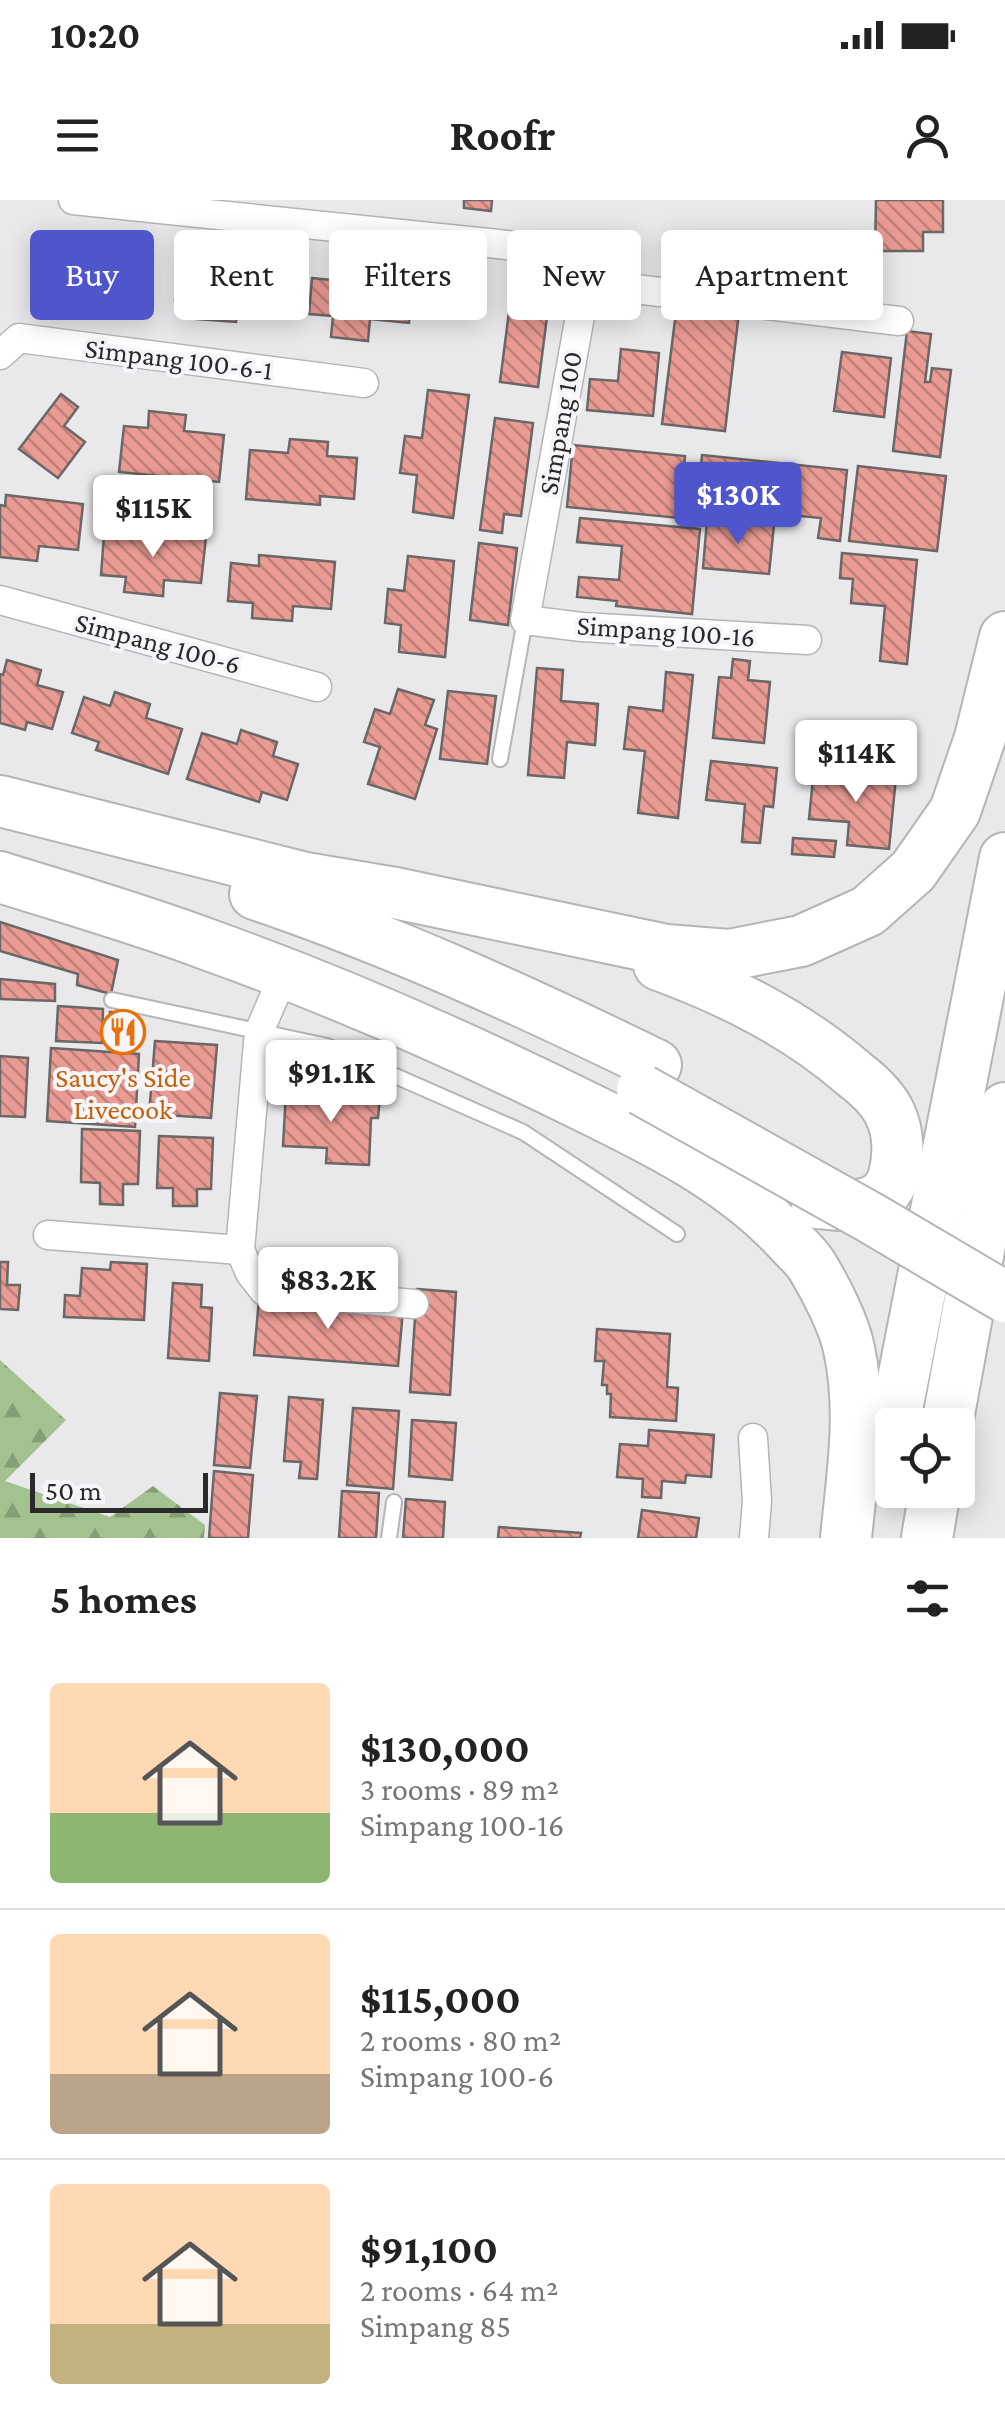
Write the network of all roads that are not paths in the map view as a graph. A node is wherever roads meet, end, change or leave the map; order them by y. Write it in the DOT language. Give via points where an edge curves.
graph roads {
  1 [pos="73,200"];
  2 [pos="175,205"];
  3 [pos="507,245"];
  4 [pos="641,290"];
  5 [pos="579,320"];
  6 [pos="899,320"];
  7 [pos="0,355"];
  8 [pos="364,383"];
  9 [pos="0,600"];
  10 [pos="525,620"];
  11 [pos="1005,637"];
  12 [pos="807,640"];
  13 [pos="317,687"];
  14 [pos="500,759"];
  15 [pos="0,804"];
  16 [pos="0,850"];
  17 [pos="1005,858"];
  18 [pos="0,877"];
  19 [pos="550,927"];
  20 [pos="284,974"];
  21 [pos="112,1000"];
  22 [pos="259,1032"];
  23 [pos="649,1077"];
  24 [pos="1005,1108"];
  25 [pos="695,1165"];
  26 [pos="1005,1213"];
  27 [pos="677,1234"];
  28 [pos="48,1235"];
  29 [pos="240,1250"];
  30 [pos="1005,1267"];
  31 [pos="414,1304"];
  32 [pos="986,1307"];
  33 [pos="897,1408"];
  34 [pos="953,1408"];
  35 [pos="753,1438"];
  36 [pos="394,1502"];
  37 [pos="878,1508"];
  38 [pos="932,1508"];
  39 [pos="390,1538"];
  40 [pos="754,1538"];
  41 [pos="846,1538"];
  42 [pos="872,1538"];
  43 [pos="927,1538"];
  1 -- 2 [label="street"];
  2 -- 3 [label="street"];
  4 -- 6 [label="street"];
  5 -- 10 [label="street, Simpang 100"];
  7 -- 8 [label="street, Simpang 100-6-1" via="19,338"];
  9 -- 13 [label="street, Simpang 100-6"];
  10 -- 12 [label="street, Simpang 100-16"];
  10 -- 14 [label="lane"];
  11 -- 19 [label="highway" via="955,810 913,871 868,911 801,942 729,955"];
  15 -- 19 [label="highway" via="304,878"];
  15 -- 23 [label="highway" via="110,849 338,922 527,1003"];
  16 -- 23 [label="highway" via="320,946"];
  17 -- 33 [label="highway"];
  18 -- 20 [label="highway"];
  19 -- 25 [label="highway" via="713,985 830,1054 870,1086 890,1113 898,1161 892,1184 877,1202 854,1206 802,1202"];
  20 -- 22 [label="street"];
  20 -- 25 [label="highway" via="468,1050"];
  21 -- 22 [label="lane"];
  22 -- 27 [label="lane" via="327,1046 523,1132"];
  22 -- 29 [label="street"];
  23 -- 30 [label="highway"];
  23 -- 32 [label="highway, bridge" via="871,1218"];
  24 -- 32 [label="highway"];
  25 -- 41 [label="highway" via="776,1226 810,1264 849,1346 856,1395"];
  26 -- 32 [label="highway"];
  28 -- 29 [label="street"];
  29 -- 31 [label="street" via="264,1291"];
  32 -- 34 [label="highway"];
  35 -- 40 [label="street"];
  36 -- 39 [label="lane"];
  37 -- 42 [label="highway"];
  38 -- 43 [label="highway"];
}
